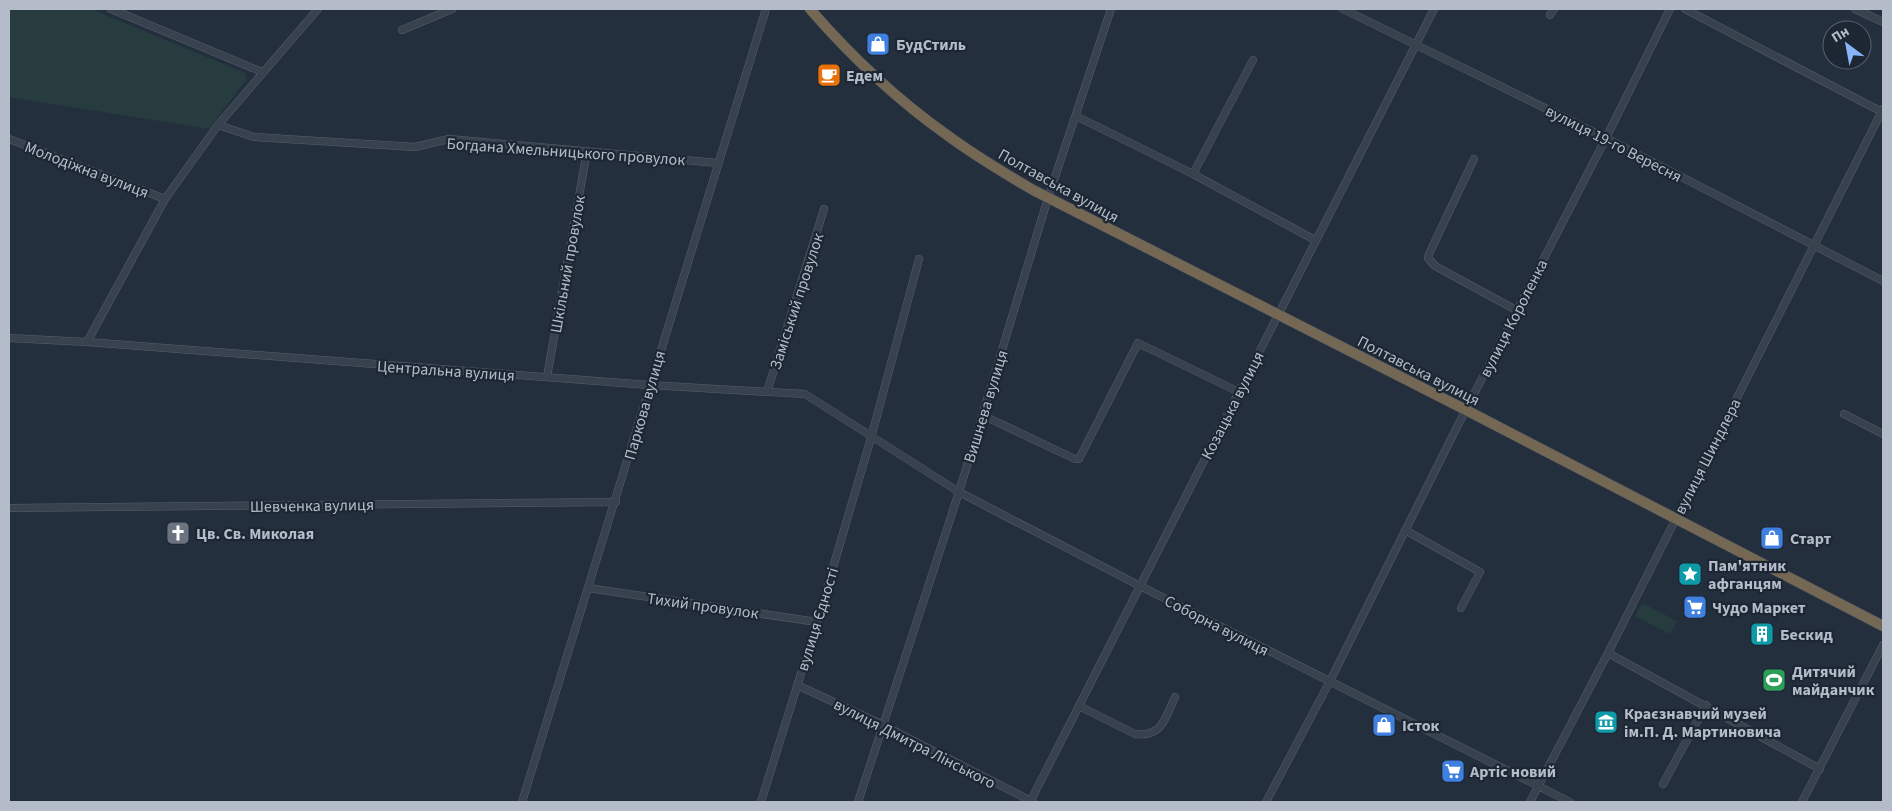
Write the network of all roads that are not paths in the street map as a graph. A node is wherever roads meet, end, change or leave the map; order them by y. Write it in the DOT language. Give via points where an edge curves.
graph roads {
  1 [pos="110,9"];
  2 [pos="318,9"];
  3 [pos="452,9"];
  4 [pos="766,9"];
  5 [pos="810,9"];
  6 [pos="1111,9"];
  7 [pos="1343,9"];
  8 [pos="1434,9"];
  9 [pos="1670,9"];
  10 [pos="1685,9"];
  11 [pos="1855,9"];
  12 [pos="1883,22"];
  13 [pos="402,30"];
  14 [pos="1416,45"];
  15 [pos="1253,60"];
  16 [pos="262,72"];
  17 [pos="1883,110"];
  18 [pos="1076,116"];
  19 [pos="218,124"];
  20 [pos="1606,138"];
  21 [pos="9,139"];
  22 [pos="586,151"];
  23 [pos="1474,159"];
  24 [pos="718,163"];
  25 [pos="1193,174"];
  26 [pos="1048,198"];
  27 [pos="164,199"];
  28 [pos="824,209"];
  29 [pos="1315,240"];
  30 [pos="1814,245"];
  31 [pos="919,259"];
  32 [pos="1883,281"];
  33 [pos="1516,310"];
  34 [pos="1278,316"];
  35 [pos="9,338"];
  36 [pos="87,342"];
  37 [pos="547,377"];
  38 [pos="649,385"];
  39 [pos="767,392"];
  40 [pos="1239,392"];
  41 [pos="1466,410"];
  42 [pos="1844,414"];
  43 [pos="982,415"];
  44 [pos="1883,434"];
  45 [pos="872,436"];
  46 [pos="959,492"];
  47 [pos="616,502"];
  48 [pos="9,508"];
  49 [pos="1675,519"];
  50 [pos="1405,530"];
  51 [pos="1140,586"];
  52 [pos="588,588"];
  53 [pos="1461,608"];
  54 [pos="817,622"];
  55 [pos="1883,626"];
  56 [pos="1883,645"];
  57 [pos="1608,653"];
  58 [pos="1330,682"];
  59 [pos="797,685"];
  60 [pos="1175,697"];
  61 [pos="1079,706"];
  62 [pos="1706,706"];
  63 [pos="883,725"];
  64 [pos="1820,769"];
  65 [pos="1663,784"];
  66 [pos="1539,786"];
  67 [pos="522,802"];
  68 [pos="761,802"];
  69 [pos="858,802"];
  70 [pos="1031,802"];
  71 [pos="1266,802"];
  72 [pos="1530,802"];
  73 [pos="1570,802"];
  74 [pos="1802,802"];
  1 -- 16 [label="street"];
  2 -- 16 [label="street"];
  3 -- 13 [label="street"];
  4 -- 24 [label="street, Паркова вулиця"];
  5 -- 26 [label="highway, Полтавська вулиця" via="879,79 945,134"];
  6 -- 18 [label="street, Вишнева вулиця"];
  7 -- 14 [label="street, вулиця 19-го Вересня"];
  8 -- 14 [label="street, Козацька вулиця"];
  9 -- 20 [label="street, вулиця Короленка"];
  10 -- 17 [label="street"];
  11 -- 12 [label="street"];
  14 -- 20 [label="street, вулиця 19-го Вересня"];
  14 -- 29 [label="street, Козацька вулиця"];
  15 -- 25 [label="street"];
  16 -- 19 [label="street"];
  17 -- 30 [label="street, вулиця Шиндлера"];
  18 -- 25 [label="street"];
  18 -- 26 [label="street, Вишнева вулиця"];
  19 -- 22 [label="street, Богдана Хмельницького провулок" via="254,137 415,147 448,138"];
  19 -- 27 [label="street"];
  20 -- 30 [label="street, вулиця 19-го Вересня"];
  20 -- 33 [label="street, вулиця Короленка"];
  21 -- 27 [label="street, Молодіжна вулиця"];
  22 -- 24 [label="street, Богдана Хмельницького провулок"];
  22 -- 37 [label="street, Шкільний провулок"];
  23 -- 33 [label="street" via="1428,258 1435,266"];
  24 -- 38 [label="street, Паркова вулиця"];
  25 -- 29 [label="street"];
  26 -- 34 [label="highway, Полтавська вулиця"];
  26 -- 43 [label="street, Вишнева вулиця"];
  27 -- 36 [label="street"];
  28 -- 39 [label="street, Заміський провулок"];
  29 -- 34 [label="street, Козацька вулиця"];
  30 -- 32 [label="street, вулиця 19-го Вересня"];
  30 -- 49 [label="street, вулиця Шиндлера"];
  31 -- 45 [label="street, вулиця Єдності"];
  33 -- 41 [label="street, вулиця Короленка"];
  34 -- 40 [label="street, Козацька вулиця"];
  34 -- 41 [label="highway, Полтавська вулиця"];
  35 -- 36 [label="street, Центральна вулиця"];
  36 -- 37 [label="street, Центральна вулиця"];
  37 -- 38 [label="street, Центральна вулиця"];
  38 -- 39 [label="street, Центральна вулиця"];
  38 -- 47 [label="street, Паркова вулиця"];
  39 -- 45 [label="street, Центральна вулиця" via="804,394"];
  40 -- 43 [label="street" via="1138,343 1079,459"];
  40 -- 51 [label="street, Козацька вулиця"];
  41 -- 49 [label="highway, Полтавська вулиця"];
  41 -- 50 [label="street, вулиця Короленка"];
  42 -- 44 [label="street"];
  43 -- 46 [label="street, Вишнева вулиця"];
  45 -- 46 [label="street, Соборна вулиця"];
  45 -- 54 [label="street, вулиця Єдності"];
  46 -- 51 [label="street, Соборна вулиця"];
  46 -- 63 [label="street, Вишнева вулиця"];
  47 -- 48 [label="street, Шевченка вулиця"];
  47 -- 52 [label="street, Паркова вулиця"];
  49 -- 55 [label="highway, Полтавська вулиця"];
  49 -- 57 [label="street, вулиця Шиндлера"];
  50 -- 53 [label="street" via="1480,572"];
  50 -- 58 [label="street, вулиця Короленка"];
  51 -- 58 [label="street, Соборна вулиця"];
  51 -- 61 [label="street, Козацька вулиця"];
  52 -- 54 [label="street, Тихий провулок"];
  52 -- 67 [label="street, Паркова вулиця"];
  54 -- 59 [label="street, вулиця Єдності"];
  56 -- 64 [label="street"];
  57 -- 62 [label="street"];
  57 -- 66 [label="street, вулиця Шиндлера"];
  58 -- 66 [label="street, Соборна вулиця"];
  58 -- 71 [label="street, вулиця Короленка"];
  59 -- 63 [label="street, вулиця Дмитра Лінського"];
  59 -- 68 [label="street, вулиця Єдності"];
  60 -- 61 [label="street" via="1161,726 1152,734 1144,735 1135,734"];
  61 -- 70 [label="street, Козацька вулиця"];
  62 -- 64 [label="street"];
  62 -- 65 [label="street"];
  63 -- 69 [label="street, Вишнева вулиця"];
  63 -- 70 [label="street, вулиця Дмитра Лінського"];
  64 -- 74 [label="street"];
  66 -- 72 [label="street, вулиця Шиндлера"];
  66 -- 73 [label="street, Соборна вулиця"];
}
